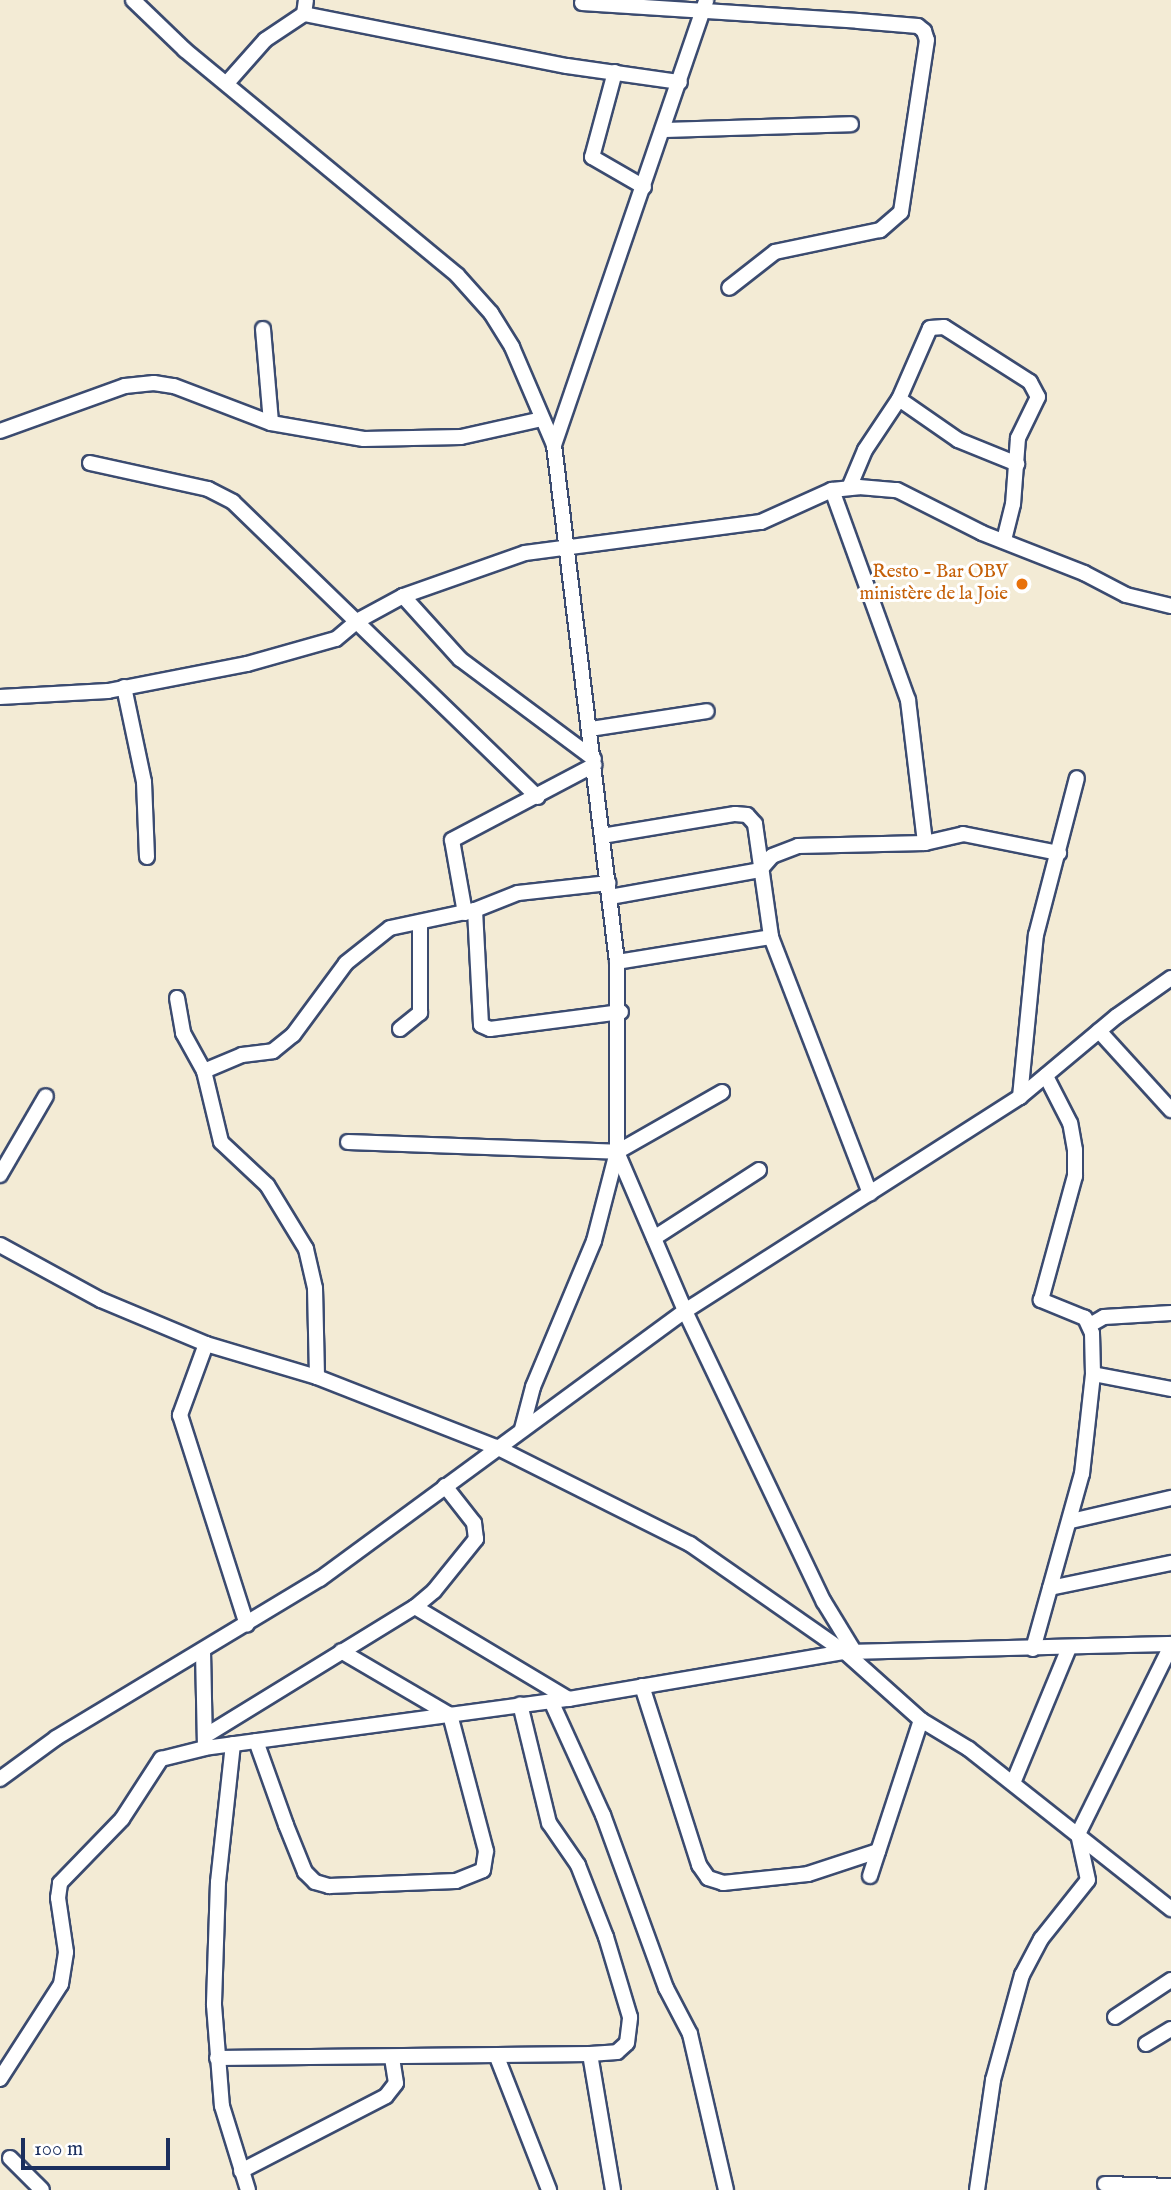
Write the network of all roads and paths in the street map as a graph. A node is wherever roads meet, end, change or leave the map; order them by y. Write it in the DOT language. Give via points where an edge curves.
graph roads {
  1 [pos="133,0"];
  2 [pos="582,3"];
  3 [pos="705,5"];
  4 [pos="305,7"];
  5 [pos="615,72"];
  6 [pos="680,82"];
  7 [pos="227,83"];
  8 [pos="851,124"];
  9 [pos="664,130"];
  10 [pos="644,187"];
  11 [pos="729,288"];
  12 [pos="263,329"];
  13 [pos="899,399"];
  14 [pos="542,419"];
  15 [pos="271,423"];
  16 [pos="0,431"];
  17 [pos="554,445"];
  18 [pos="90,463"];
  19 [pos="1017,464"];
  20 [pos="849,488"];
  21 [pos="832,490"];
  22 [pos="1004,541"];
  23 [pos="564,546"];
  24 [pos="403,596"];
  25 [pos="1171,606"];
  26 [pos="359,620"];
  27 [pos="124,687"];
  28 [pos="0,697"];
  29 [pos="707,711"];
  30 [pos="590,729"];
  31 [pos="594,762"];
  32 [pos="1077,778"];
  33 [pos="537,797"];
  34 [pos="603,836"];
  35 [pos="925,843"];
  36 [pos="1059,853"];
  37 [pos="148,857"];
  38 [pos="760,870"];
  39 [pos="609,890"];
  40 [pos="470,912"];
  41 [pos="420,923"];
  42 [pos="771,937"];
  43 [pos="617,962"];
  44 [pos="1171,978"];
  45 [pos="177,998"];
  46 [pos="621,1012"];
  47 [pos="400,1028"];
  48 [pos="1098,1031"];
  49 [pos="204,1071"];
  50 [pos="1046,1076"];
  51 [pos="722,1092"];
  52 [pos="47,1096"];
  53 [pos="1020,1097"];
  54 [pos="1171,1110"];
  55 [pos="348,1142"];
  56 [pos="617,1152"];
  57 [pos="759,1170"];
  58 [pos="0,1175"];
  59 [pos="870,1194"];
  60 [pos="654,1238"];
  61 [pos="0,1245"];
  62 [pos="685,1311"];
  63 [pos="1171,1313"];
  64 [pos="1090,1325"];
  65 [pos="206,1344"];
  66 [pos="1093,1374"];
  67 [pos="317,1377"];
  68 [pos="1171,1389"];
  69 [pos="522,1429"];
  70 [pos="496,1447"];
  71 [pos="445,1486"];
  72 [pos="1171,1497"];
  73 [pos="1071,1521"];
  74 [pos="1171,1563"];
  75 [pos="1050,1588"];
  76 [pos="415,1607"];
  77 [pos="247,1625"];
  78 [pos="1171,1645"];
  79 [pos="1033,1649"];
  80 [pos="1068,1650"];
  81 [pos="203,1651"];
  82 [pos="341,1651"];
  83 [pos="849,1652"];
  84 [pos="642,1686"];
  85 [pos="569,1699"];
  86 [pos="551,1701"];
  87 [pos="520,1704"];
  88 [pos="450,1716"];
  89 [pos="921,1720"];
  90 [pos="256,1741"];
  91 [pos="205,1742"];
  92 [pos="233,1744"];
  93 [pos="2,1771"];
  94 [pos="1013,1783"];
  95 [pos="1078,1834"];
  96 [pos="878,1851"];
  97 [pos="870,1875"];
  98 [pos="1171,1909"];
  99 [pos="1171,1980"];
  100 [pos="1115,2017"];
  101 [pos="1171,2029"];
  102 [pos="1146,2044"];
  103 [pos="590,2054"];
  104 [pos="497,2057"];
  105 [pos="216,2058"];
  106 [pos="393,2059"];
  107 [pos="0,2080"];
  108 [pos="10,2158"];
  109 [pos="241,2171"];
  110 [pos="1105,2184"];
  111 [pos="1171,2186"];
  112 [pos="42,2190"];
  113 [pos="248,2190"];
  114 [pos="549,2190"];
  115 [pos="614,2190"];
  116 [pos="726,2190"];
  117 [pos="977,2190"];
  1 -- 7 [label="street"];
  2 -- 3 [label="street"];
  3 -- 6 [label="street"];
  3 -- 11 [label="street" via="918,26 927,40 901,212 880,230 775,252"];
  4 -- 5 [label="street"];
  4 -- 7 [label="street" via="265,40"];
  5 -- 6 [label="street"];
  5 -- 10 [label="street" via="592,157"];
  6 -- 9 [label="street"];
  7 -- 14 [label="street" via="457,275 491,313 512,347"];
  8 -- 9 [label="street"];
  9 -- 10 [label="street"];
  10 -- 17 [label="street"];
  12 -- 15 [label="street"];
  13 -- 19 [label="street" via="958,440"];
  13 -- 19 [label="street" via="930,328 944,327 1035,389 1038,397 1018,438"];
  13 -- 20 [label="street" via="865,450"];
  14 -- 15 [label="street" via="461,437 410,440 313,433"];
  14 -- 17 [label="street"];
  15 -- 16 [label="street" via="174,386 154,383 125,386"];
  17 -- 23 [label="street"];
  18 -- 26 [label="street" via="208,489 233,502"];
  19 -- 22 [label="street"];
  20 -- 21 [label="street"];
  20 -- 22 [label="street" via="897,490"];
  21 -- 23 [label="street" via="761,522"];
  21 -- 35 [label="street" via="908,700"];
  22 -- 25 [label="street" via="1126,595"];
  23 -- 24 [label="street" via="525,553"];
  23 -- 30 [label="street"];
  24 -- 26 [label="street"];
  24 -- 31 [label="street" via="460,659"];
  26 -- 27 [label="street" via="325,643 247,664"];
  26 -- 33 [label="street"];
  27 -- 28 [label="street"];
  27 -- 37 [label="street" via="144,782"];
  29 -- 30 [label="street"];
  30 -- 31 [label="street"];
  31 -- 33 [label="street"];
  31 -- 34 [label="street"];
  32 -- 36 [label="street"];
  33 -- 40 [label="street" via="453,840"];
  34 -- 38 [label="street" via="747,815 755,824"];
  34 -- 39 [label="street"];
  35 -- 36 [label="street" via="944,836 975,835"];
  35 -- 38 [label="street" via="797,846 772,856"];
  36 -- 53 [label="street" via="1036,935"];
  38 -- 39 [label="street"];
  38 -- 42 [label="street"];
  39 -- 40 [label="street" via="518,893"];
  39 -- 43 [label="street"];
  40 -- 41 [label="street"];
  40 -- 46 [label="street" via="481,1026 490,1029"];
  41 -- 47 [label="street" via="420,1013"];
  41 -- 49 [label="street" via="390,928 373,939 346,963 293,1035 273,1051 242,1055"];
  42 -- 43 [label="street"];
  42 -- 59 [label="street"];
  43 -- 46 [label="street"];
  44 -- 48 [label="street"];
  45 -- 49 [label="street" via="183,1033"];
  46 -- 56 [label="street"];
  48 -- 50 [label="street"];
  48 -- 54 [label="street"];
  49 -- 67 [label="street" via="212,1120 221,1142 267,1185 306,1249 315,1288"];
  50 -- 53 [label="street"];
  50 -- 64 [label="street" via="1070,1123 1075,1150 1074,1176 1041,1300 1085,1318"];
  51 -- 56 [label="street"];
  52 -- 58 [label="street"];
  53 -- 59 [label="street"];
  55 -- 56 [label="street"];
  56 -- 60 [label="street"];
  56 -- 69 [label="street" via="594,1241 533,1387"];
  57 -- 60 [label="street"];
  59 -- 62 [label="street"];
  60 -- 62 [label="street"];
  61 -- 65 [label="street" via="101,1300"];
  62 -- 69 [label="street"];
  62 -- 83 [label="street"];
  63 -- 64 [label="street" via="1104,1317"];
  64 -- 66 [label="street"];
  65 -- 67 [label="street"];
  65 -- 77 [label="street" via="180,1415"];
  66 -- 68 [label="street"];
  66 -- 73 [label="street" via="1088,1438"];
  67 -- 70 [label="street"];
  69 -- 70 [label="street"];
  70 -- 71 [label="street"];
  70 -- 83 [label="street" via="691,1544"];
  71 -- 76 [label="street" via="474,1523 476,1539"];
  71 -- 77 [label="street" via="320,1579"];
  72 -- 73 [label="street"];
  73 -- 75 [label="street"];
  74 -- 75 [label="street"];
  75 -- 79 [label="street"];
  76 -- 82 [label="street"];
  76 -- 85 [label="street"];
  77 -- 81 [label="street"];
  78 -- 80 [label="street"];
  78 -- 95 [label="street"];
  79 -- 80 [label="street"];
  79 -- 83 [label="street"];
  80 -- 94 [label="street"];
  81 -- 91 [label="street"];
  81 -- 93 [label="street"];
  82 -- 88 [label="street"];
  82 -- 91 [label="street"];
  83 -- 84 [label="street"];
  83 -- 89 [label="street"];
  84 -- 85 [label="street"];
  84 -- 96 [label="street" via="699,1866 708,1878 723,1883 808,1874"];
  85 -- 86 [label="street"];
  86 -- 87 [label="street"];
  86 -- 116 [label="street" via="607,1826 666,1989 690,2034"];
  87 -- 88 [label="street"];
  87 -- 103 [label="street" via="549,1823 590,1891 630,2017 627,2043 617,2052"];
  88 -- 90 [label="street"];
  88 -- 90 [label="street" via="487,1862 483,1870 456,1881 315,1882 300,1860"];
  89 -- 94 [label="street"];
  89 -- 96 [label="street"];
  90 -- 92 [label="street"];
  91 -- 92 [label="street"];
  91 -- 107 [label="street" via="161,1759 122,1819 60,1883 66,1952 61,1984"];
  92 -- 105 [label="street" via="218,1882"];
  94 -- 95 [label="street"];
  95 -- 98 [label="street"];
  95 -- 117 [label="street" via="1088,1880 1041,1939 1023,1975 993,2080"];
  96 -- 97 [label="street"];
  99 -- 100 [label="street"];
  101 -- 102 [label="street"];
  103 -- 104 [label="street"];
  103 -- 115 [label="street"];
  104 -- 106 [label="street"];
  104 -- 114 [label="street"];
  105 -- 106 [label="street"];
  105 -- 109 [label="street" via="222,2106"];
  106 -- 109 [label="street" via="396,2083 392,2091"];
  108 -- 112 [label="street"];
  109 -- 113 [label="street"];
  110 -- 111 [label="street"];
}
